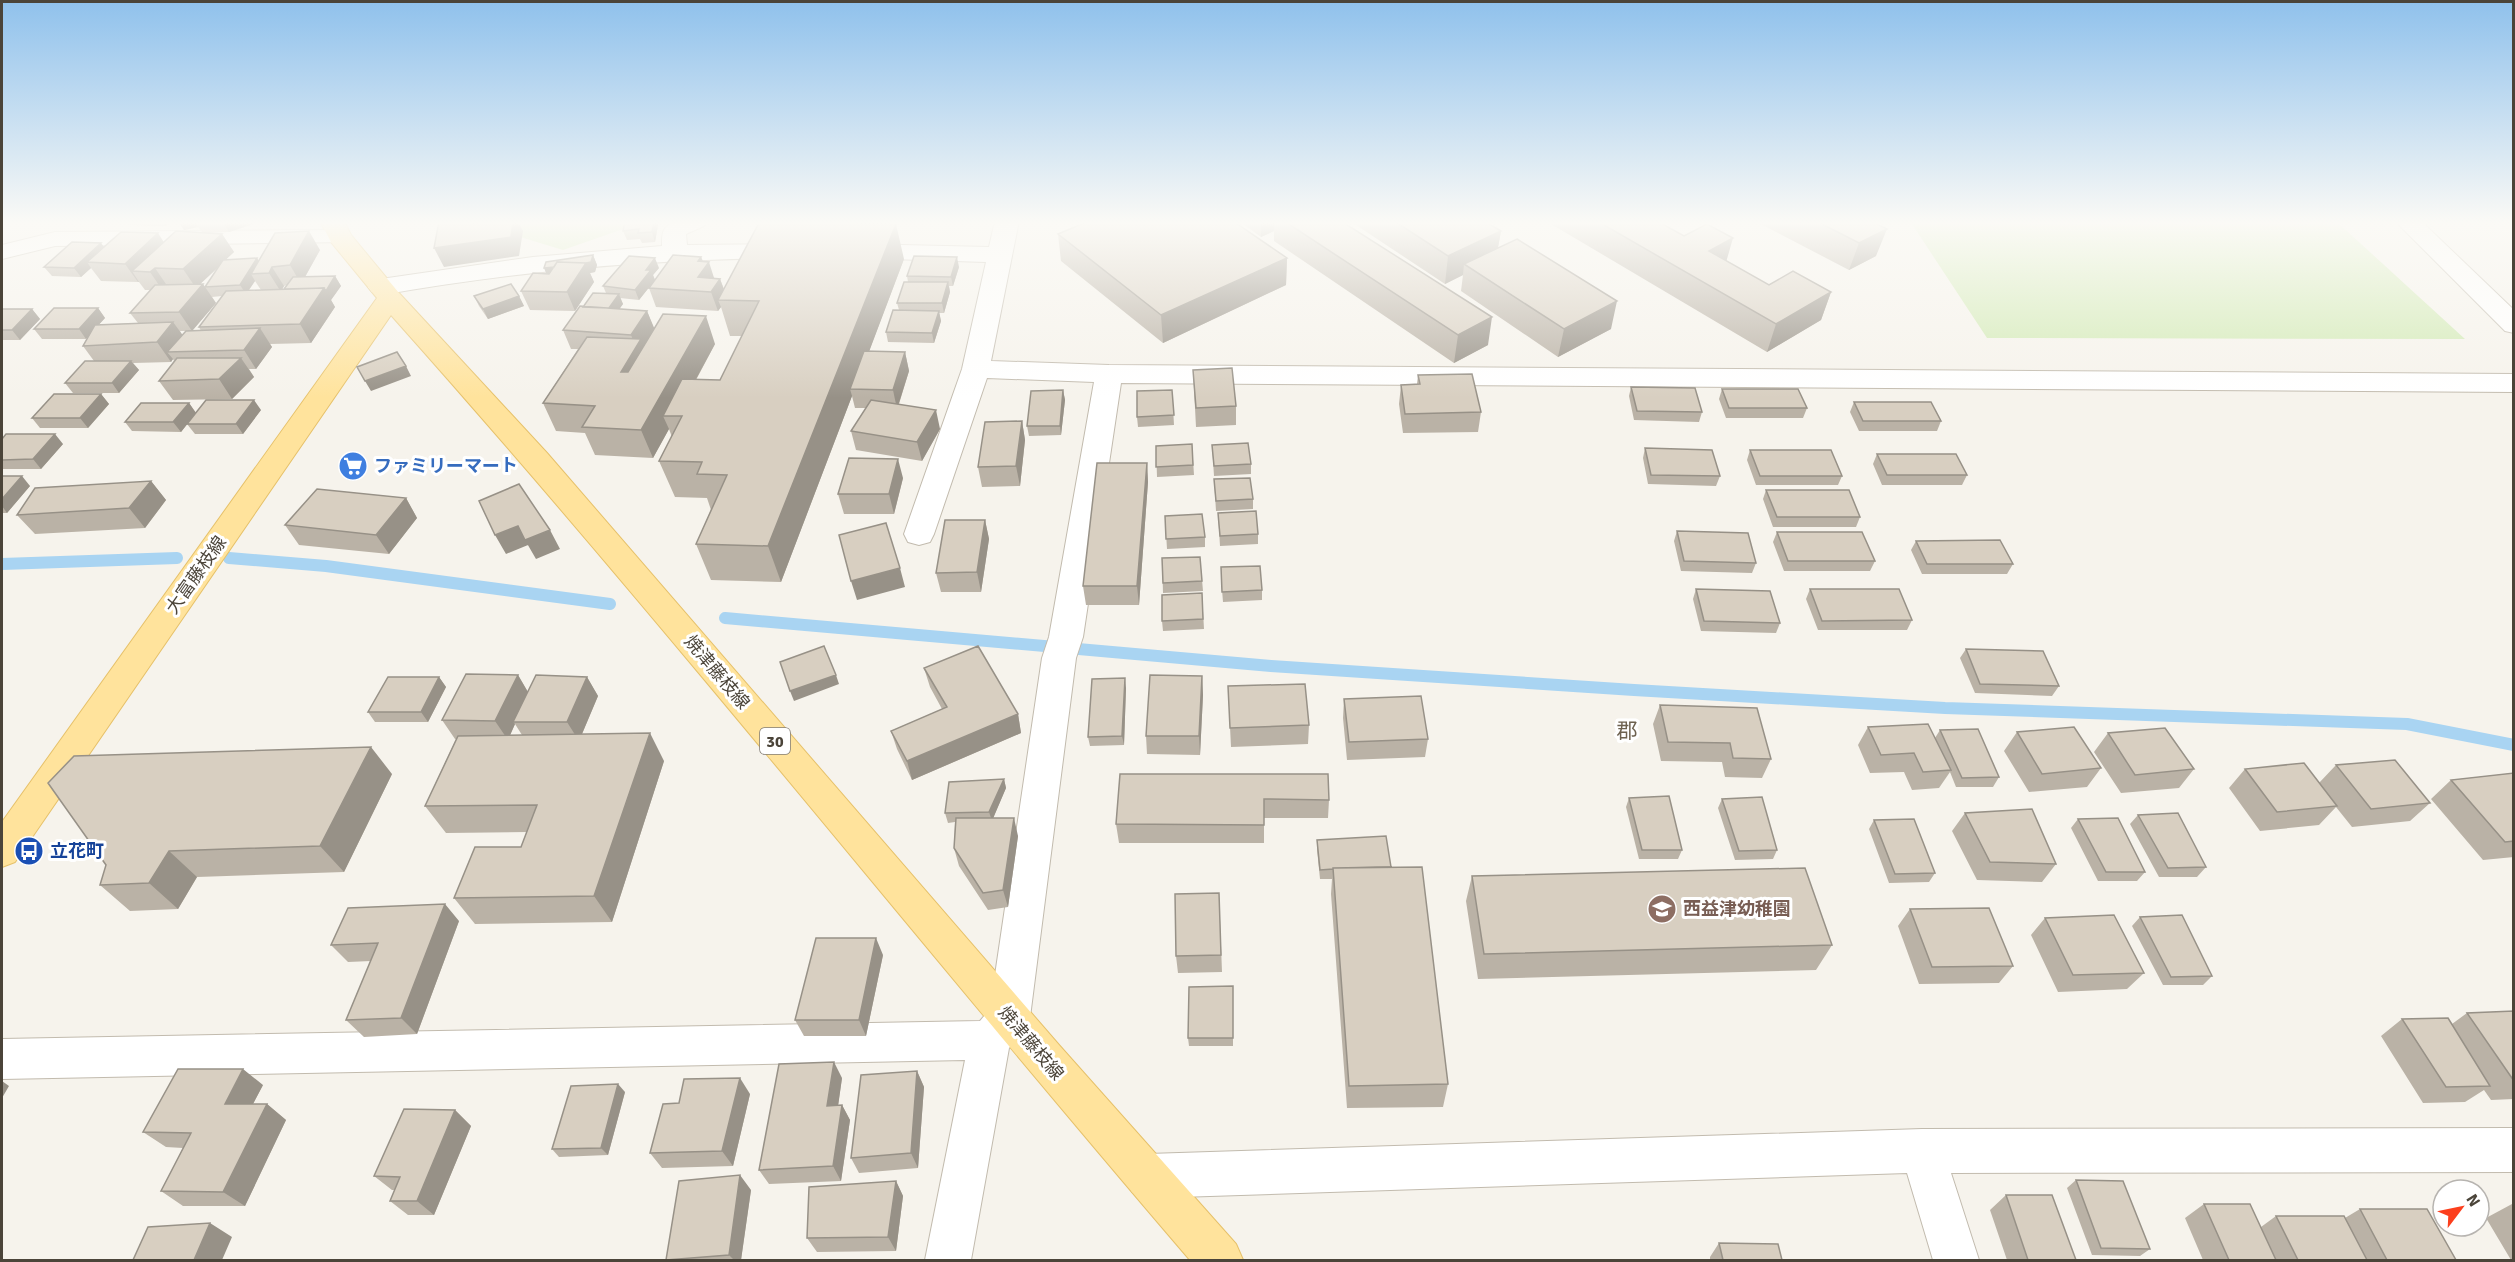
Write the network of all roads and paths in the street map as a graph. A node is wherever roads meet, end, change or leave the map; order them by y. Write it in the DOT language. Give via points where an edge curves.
graph roads {
  1 [pos="376,280"];
  2 [pos="426,280"];
  3 [pos="994,280"];
  4 [pos="2468,280"];
  5 [pos="386,293"];
  6 [pos="2514,325"];
  7 [pos="976,369"];
  8 [pos="1109,374"];
  9 [pos="2514,383"];
  10 [pos="919,534"];
  11 [pos="2,851"];
  12 [pos="999,1029"];
  13 [pos="2,1059"];
  14 [pos="2514,1150"];
  15 [pos="1922,1151"];
  16 [pos="1148,1176"];
  17 [pos="948,1260"];
  18 [pos="1220,1260"];
  19 [pos="1956,1260"];
  1 -- 5 [label="main road, 焼津藤枝線 / 30"];
  2 -- 5 [label="street"];
  3 -- 7 [label="street"];
  4 -- 6 [label="street"];
  5 -- 11 [label="main road, 大富藤枝線"];
  5 -- 12 [label="main road, 焼津藤枝線 / 30" via="537,460"];
  7 -- 8 [label="street"];
  7 -- 10 [label="street"];
  8 -- 9 [label="street"];
  8 -- 12 [label="street"];
  12 -- 13 [label="street"];
  12 -- 16 [label="main road, 焼津藤枝線 / 30"];
  12 -- 17 [label="street"];
  14 -- 15 [label="street"];
  15 -- 16 [label="street"];
  15 -- 19 [label="street"];
  16 -- 18 [label="main road, 焼津藤枝線 / 30"];
}
